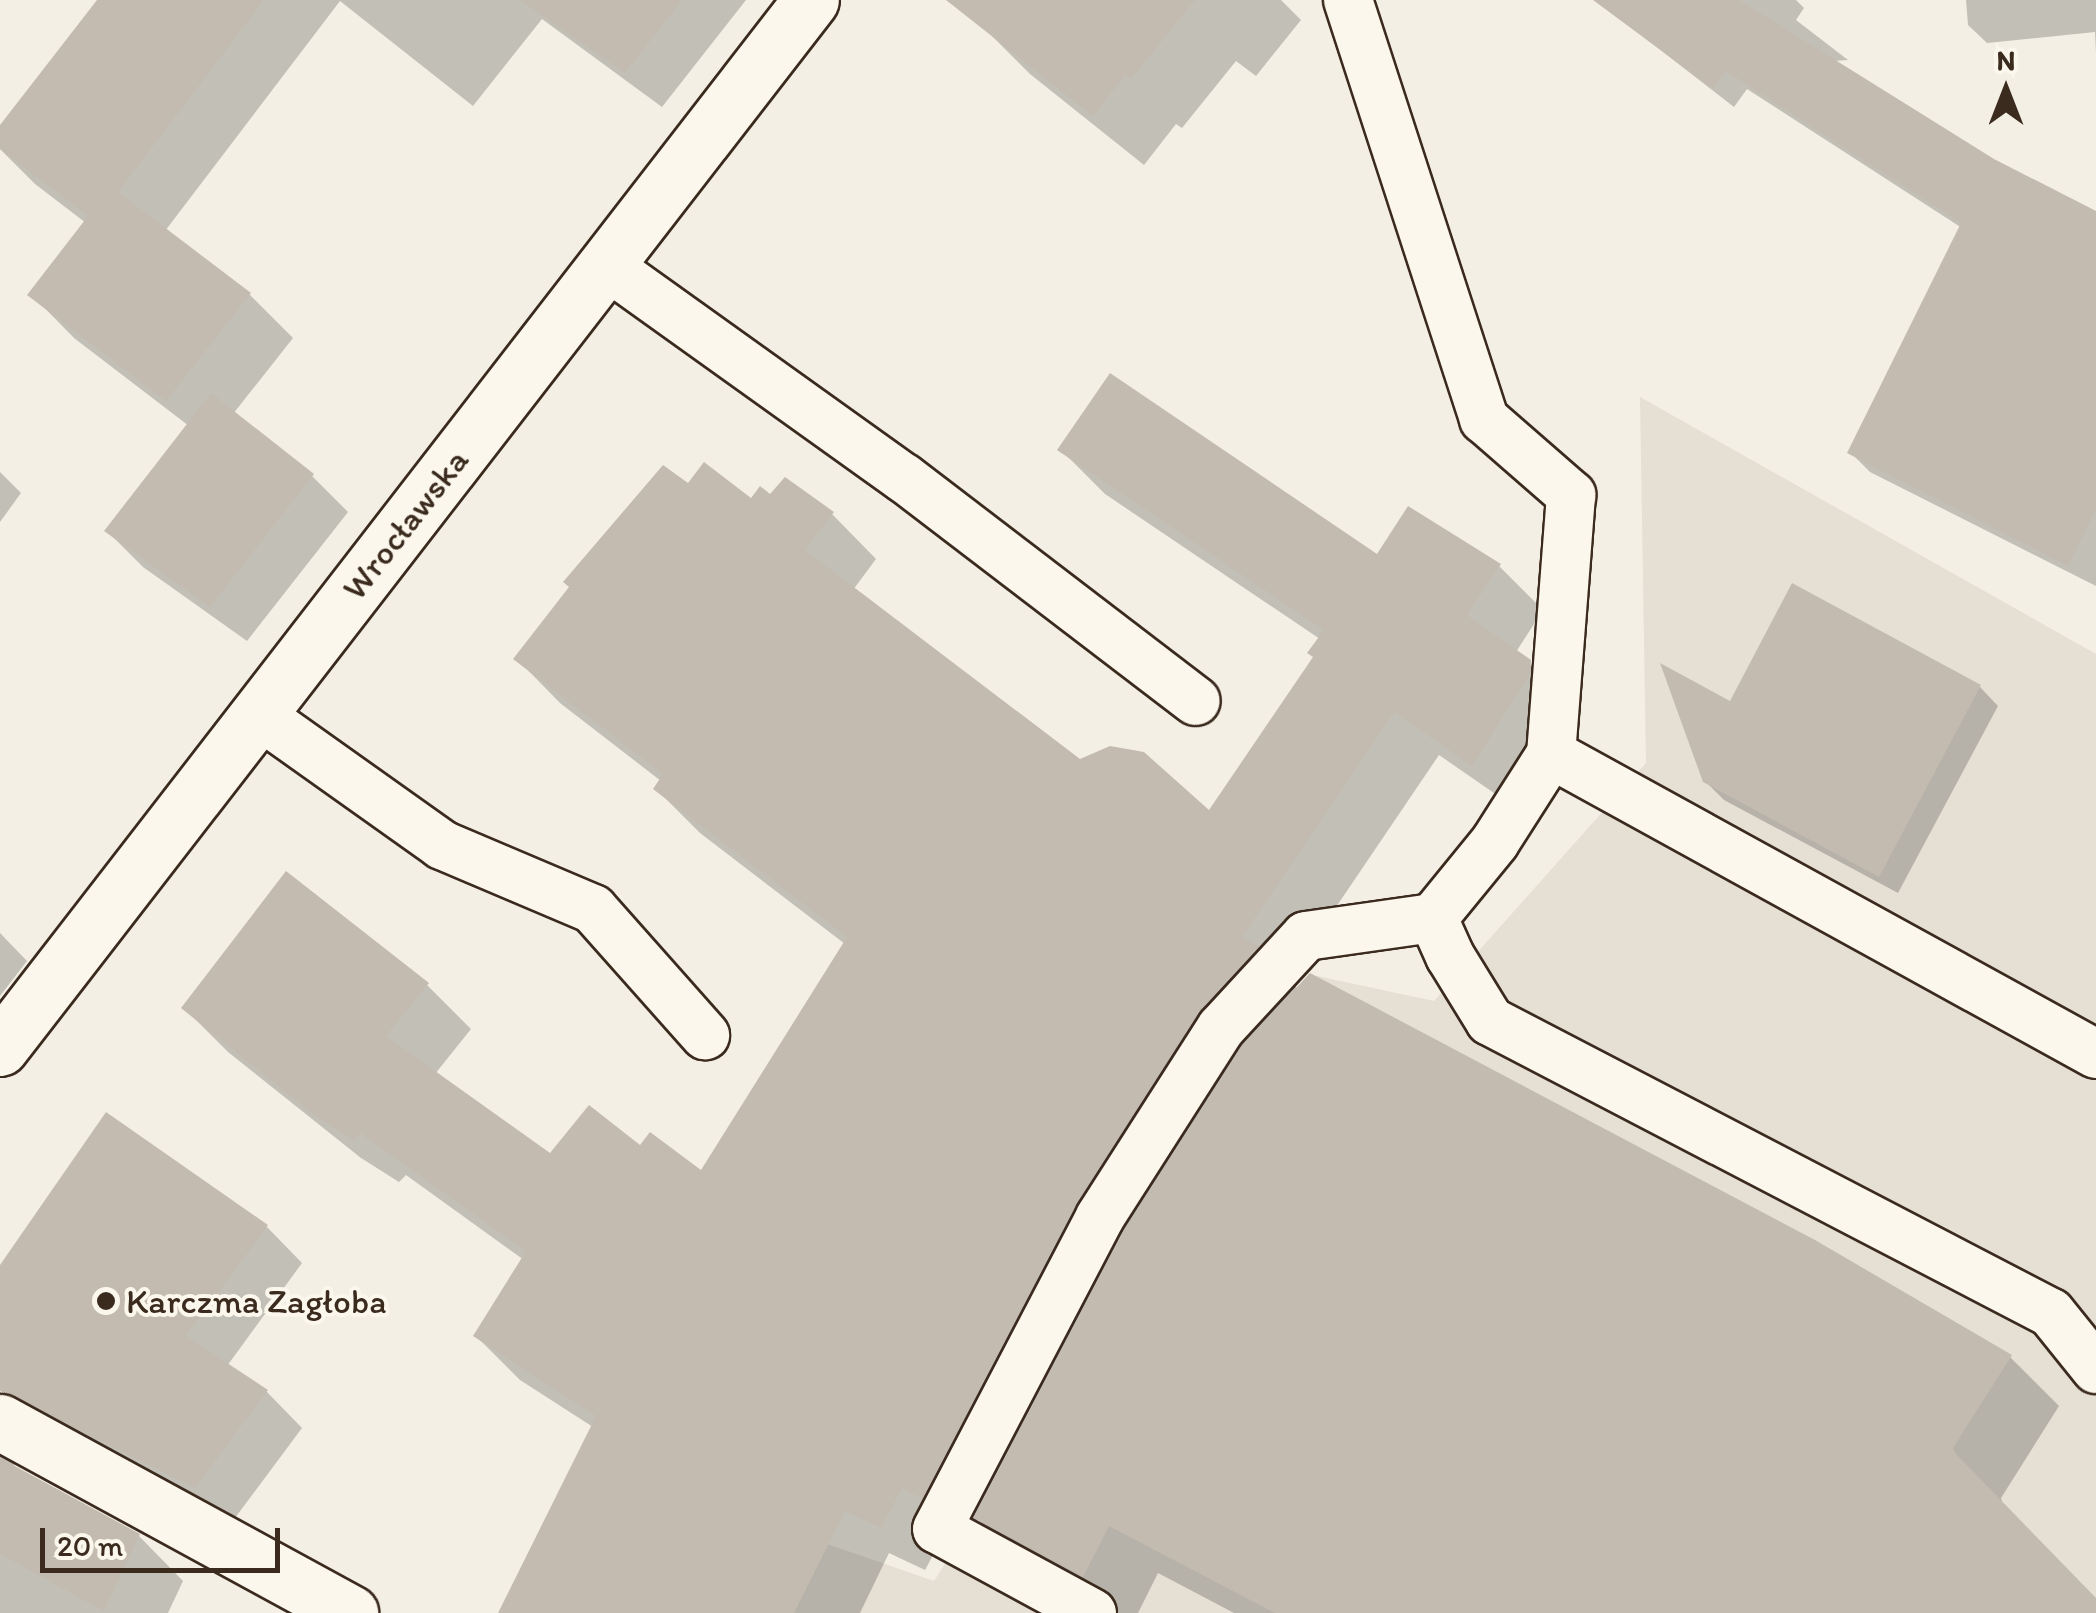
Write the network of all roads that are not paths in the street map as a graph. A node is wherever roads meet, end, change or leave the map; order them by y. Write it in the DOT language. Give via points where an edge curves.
graph roads {
  1 [pos="811,0"];
  2 [pos="1348,0"];
  3 [pos="606,265"];
  4 [pos="1196,701"];
  5 [pos="258,714"];
  6 [pos="1551,754"];
  7 [pos="1432,918"];
  8 [pos="705,1035"];
  9 [pos="0,1048"];
  10 [pos="2096,1054"];
  11 [pos="2096,1370"];
  12 [pos="0,1422"];
  13 [pos="350,1613"];
  14 [pos="1092,1613"];
  1 -- 3 [label="main road, Wrocławska"];
  2 -- 6 [label="lane" via="1484,420 1570,495"];
  3 -- 4 [label="lane" via="904,478"];
  3 -- 5 [label="main road, Wrocławska"];
  5 -- 8 [label="lane" via="442,845 593,908"];
  5 -- 9 [label="main road, Wrocławska"];
  6 -- 7 [label="lane" via="1495,842"];
  6 -- 10 [label="lane"];
  7 -- 11 [label="lane" via="1490,1022 2051,1312"];
  7 -- 14 [label="lane" via="1306,936 1220,1028 1100,1217 937,1529"];
  12 -- 13 [label="main road"];
}
